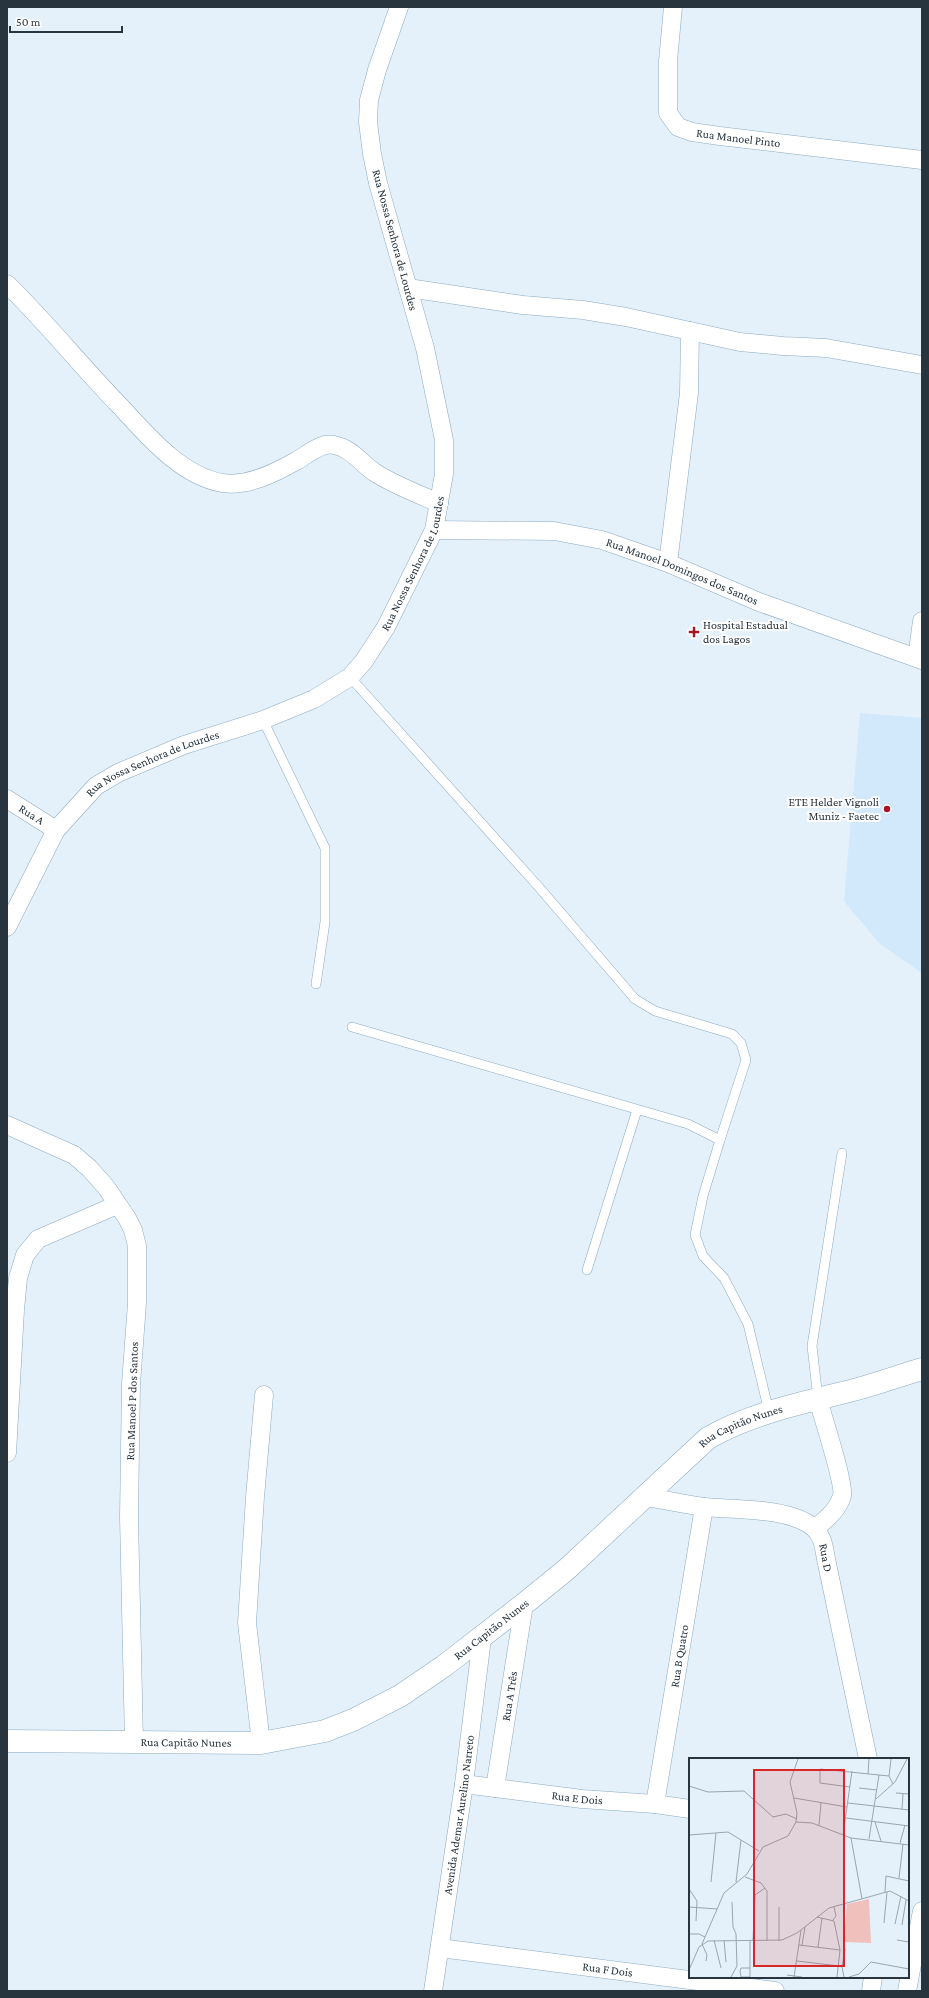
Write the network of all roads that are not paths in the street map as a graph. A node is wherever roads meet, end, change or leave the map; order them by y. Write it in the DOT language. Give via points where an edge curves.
graph roads {
  1 [pos="399,7"];
  2 [pos="673,7"];
  3 [pos="922,160"];
  4 [pos="7,284"];
  5 [pos="408,288"];
  6 [pos="690,331"];
  7 [pos="922,365"];
  8 [pos="439,503"];
  9 [pos="434,530"];
  10 [pos="668,563"];
  11 [pos="922,622"];
  12 [pos="920,659"];
  13 [pos="350,677"];
  14 [pos="263,720"];
  15 [pos="7,799"];
  16 [pos="56,830"];
  17 [pos="7,928"];
  18 [pos="316,984"];
  19 [pos="352,1027"];
  20 [pos="637,1110"];
  21 [pos="7,1125"];
  22 [pos="720,1140"];
  23 [pos="842,1153"];
  24 [pos="117,1205"];
  25 [pos="587,1270"];
  26 [pos="922,1369"];
  27 [pos="264,1395"];
  28 [pos="818,1399"];
  29 [pos="769,1412"];
  30 [pos="7,1453"];
  31 [pos="646,1497"];
  32 [pos="704,1507"];
  33 [pos="816,1529"];
  34 [pos="524,1604"];
  35 [pos="482,1638"];
  36 [pos="7,1741"];
  37 [pos="134,1742"];
  38 [pos="261,1743"];
  39 [pos="868,1758"];
  40 [pos="464,1784"];
  41 [pos="495,1788"];
  42 [pos="655,1804"];
  43 [pos="689,1809"];
  44 [pos="922,1912"];
  45 [pos="440,1948"];
  46 [pos="873,1978"];
  47 [pos="433,1991"];
  48 [pos="775,1991"];
  49 [pos="872,1991"];
  50 [pos="907,1991"];
  1 -- 5 [label="street, Rua Nossa Senhora de Lourdes" via="377,70 369,100 368,122 378,183"];
  2 -- 3 [label="street, Rua Manoel Pinto" via="667,92 668,113 678,127 720,136"];
  4 -- 8 [label="street" via="147,435 180,464 196,474 224,483 253,480 265,477 322,446 334,445 350,451 374,472"];
  5 -- 6 [label="street" via="523,305 583,310"];
  5 -- 8 [label="street, Rua Nossa Senhora de Lourdes" via="427,355 444,440 444,474"];
  6 -- 7 [label="street" via="740,342 826,348"];
  6 -- 10 [label="street" via="689,393"];
  8 -- 9 [label="street, Rua Nossa Senhora de Lourdes"];
  9 -- 10 [label="street, Rua Manoel Domingos dos Santos" via="554,531 602,540"];
  9 -- 13 [label="street, Rua Nossa Senhora de Lourdes" via="386,627 364,661"];
  10 -- 12 [label="street, Rua Manoel Domingos dos Santos" via="759,602"];
  11 -- 12 [label="street"];
  13 -- 14 [label="street, Rua Nossa Senhora de Lourdes" via="314,699"];
  13 -- 22 [label="lane" via="537,885 635,999 655,1011 732,1034 741,1043 746,1060"];
  14 -- 16 [label="street, Rua Nossa Senhora de Lourdes" via="184,745 118,773 96,786"];
  14 -- 18 [label="lane" via="325,848 325,922"];
  15 -- 16 [label="street, Rua A"];
  16 -- 17 [label="street, Rua Nossa Senhora de Lourdes"];
  19 -- 20 [label="lane"];
  20 -- 22 [label="lane" via="688,1124"];
  20 -- 25 [label="lane"];
  21 -- 24 [label="street, Rua Manoel P dos Santos" via="74,1155 106,1187"];
  22 -- 29 [label="lane" via="703,1196 695,1235 703,1256 724,1278 748,1324"];
  23 -- 28 [label="lane" via="812,1346"];
  24 -- 30 [label="street" via="38,1239 25,1255 18,1278 15,1310"];
  24 -- 37 [label="street, Rua Manoel P dos Santos" via="133,1230 137,1246 129,1517"];
  26 -- 28 [label="street, Rua Capitão Nunes"];
  27 -- 38 [label="street" via="247,1623"];
  28 -- 29 [label="street, Rua Capitão Nunes"];
  28 -- 33 [label="street" via="842,1494 836,1510"];
  29 -- 31 [label="street, Rua Capitão Nunes" via="726,1428 708,1438"];
  31 -- 32 [label="street, Rua D"];
  31 -- 34 [label="street, Rua Capitão Nunes" via="568,1569"];
  32 -- 33 [label="street, Rua D" via="795,1517"];
  32 -- 42 [label="street, Rua B Quatro"];
  33 -- 39 [label="street, Rua D" via="821,1537 826,1559"];
  34 -- 35 [label="street, Rua Capitão Nunes"];
  34 -- 41 [label="street, Rua A Três"];
  35 -- 38 [label="street, Rua Capitão Nunes" via="400,1696 353,1720 325,1731"];
  35 -- 40 [label="street, Avenida Ademar Aurelino Narreto"];
  36 -- 37 [label="street, Rua Capitão Nunes"];
  37 -- 38 [label="street, Rua Capitão Nunes"];
  40 -- 41 [label="street, Rua E Dois"];
  40 -- 45 [label="street, Avenida Ademar Aurelino Narreto"];
  41 -- 42 [label="street, Rua E Dois" via="582,1799"];
  42 -- 43 [label="street, Rua E Dois"];
  44 -- 50 [label="street"];
  45 -- 47 [label="street, Avenida Ademar Aurelino Narreto"];
  45 -- 48 [label="street, Rua F Dois"];
  46 -- 49 [label="street"];
}
